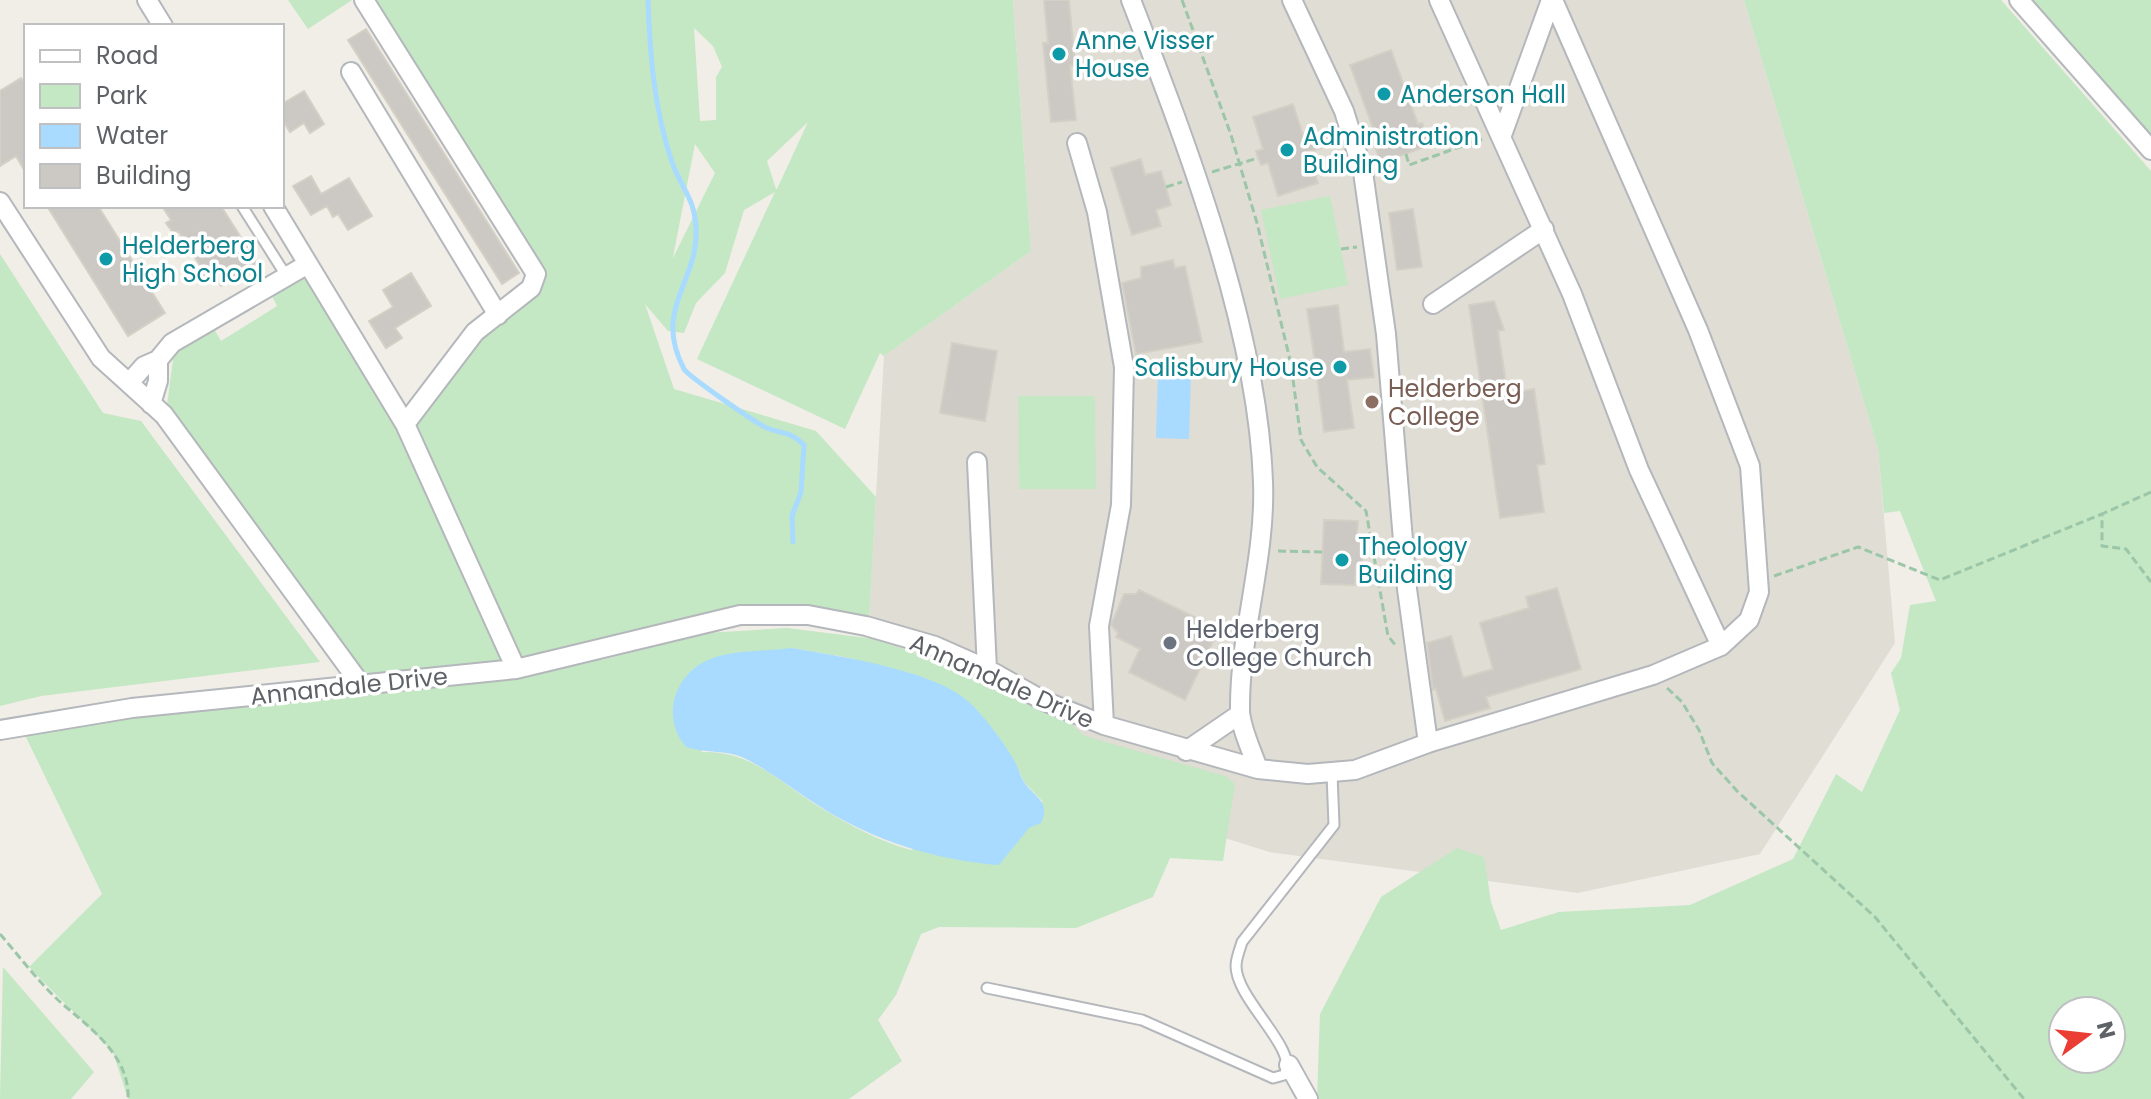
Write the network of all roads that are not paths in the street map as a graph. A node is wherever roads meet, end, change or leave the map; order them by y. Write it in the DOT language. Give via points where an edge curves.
graph roads {
  1 [pos="147,0"];
  2 [pos="364,0"];
  3 [pos="1131,0"];
  4 [pos="1292,0"];
  5 [pos="1439,0"];
  6 [pos="1552,0"];
  7 [pos="2019,0"];
  8 [pos="162,24"];
  9 [pos="351,72"];
  10 [pos="1501,133"];
  11 [pos="1077,143"];
  12 [pos="2151,150"];
  13 [pos="0,202"];
  14 [pos="243,208"];
  15 [pos="274,208"];
  16 [pos="1544,229"];
  17 [pos="308,264"];
  18 [pos="287,277"];
  19 [pos="1433,304"];
  20 [pos="498,315"];
  21 [pos="158,360"];
  22 [pos="129,383"];
  23 [pos="151,404"];
  24 [pos="405,424"];
  25 [pos="977,462"];
  26 [pos="1721,646"];
  27 [pos="516,669"];
  28 [pos="987,669"];
  29 [pos="362,686"];
  30 [pos="1240,714"];
  31 [pos="1104,725"];
  32 [pos="0,730"];
  33 [pos="1428,743"];
  34 [pos="1186,751"];
  35 [pos="1258,769"];
  36 [pos="1332,774"];
  37 [pos="987,988"];
  38 [pos="1289,1065"];
  39 [pos="1308,1099"];
  1 -- 8 [label="street"];
  2 -- 20 [label="street" via="535,271 531,288"];
  3 -- 30 [label="street" via="1184,139 1237,324 1261,455 1263,504"];
  4 -- 33 [label="street" via="1344,111 1363,172 1386,334 1407,589"];
  5 -- 10 [label="street"];
  6 -- 10 [label="street"];
  6 -- 26 [label="street, Annandale Drive" via="1747,452 1760,582 1754,610"];
  7 -- 12 [label="street"];
  9 -- 20 [label="street"];
  10 -- 16 [label="street"];
  11 -- 31 [label="street" via="1097,212 1124,367 1121,505 1099,626"];
  13 -- 22 [label="street" via="101,358"];
  14 -- 18 [label="lane"];
  15 -- 17 [label="street"];
  16 -- 19 [label="street"];
  16 -- 26 [label="street" via="1639,470"];
  17 -- 18 [label="street"];
  17 -- 24 [label="street"];
  18 -- 21 [label="street" via="172,343"];
  20 -- 24 [label="street" via="475,332"];
  21 -- 22 [label="street"];
  21 -- 23 [label="street"];
  22 -- 23 [label="street"];
  23 -- 29 [label="street"];
  24 -- 27 [label="street"];
  25 -- 28 [label="street"];
  26 -- 33 [label="street, Annandale Drive" via="1653,675"];
  27 -- 28 [label="street, Annandale Drive" via="740,615 777,614 866,626 935,646"];
  27 -- 29 [label="street, Annandale Drive"];
  28 -- 31 [label="street, Annandale Drive" via="1044,701"];
  29 -- 32 [label="street, Annandale Drive" via="132,708"];
  30 -- 34 [label="street"];
  30 -- 35 [label="street"];
  31 -- 34 [label="street, Annandale Drive"];
  33 -- 36 [label="street, Annandale Drive"];
  34 -- 35 [label="street, Annandale Drive"];
  35 -- 36 [label="street, Annandale Drive"];
  36 -- 38 [label="lane" via="1334,825 1242,942 1236,965 1249,1002 1278,1039"];
  37 -- 38 [label="lane" via="1142,1020 1273,1078 1284,1075"];
  38 -- 39 [label="street"];
}
